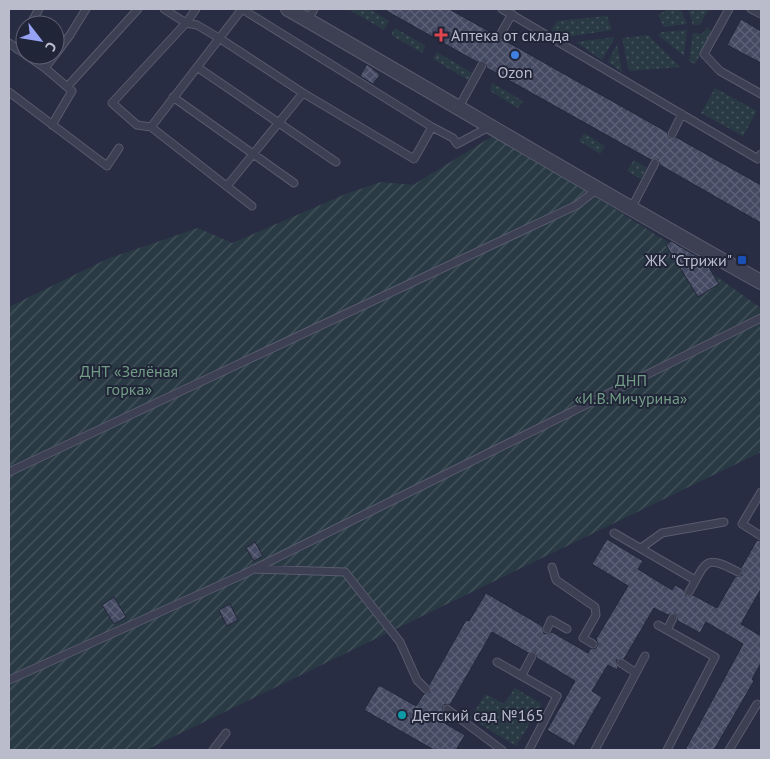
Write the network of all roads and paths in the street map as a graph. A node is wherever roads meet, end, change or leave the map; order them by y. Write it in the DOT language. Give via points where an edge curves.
graph roads {
  1 [pos="86,9"];
  2 [pos="138,9"];
  3 [pos="164,9"];
  4 [pos="196,9"];
  5 [pos="242,9"];
  6 [pos="288,9"];
  7 [pos="502,9"];
  8 [pos="729,9"];
  9 [pos="752,9"];
  10 [pos="311,14"];
  11 [pos="512,14"];
  12 [pos="761,14"];
  13 [pos="186,23"];
  14 [pos="499,37"];
  15 [pos="219,38"];
  16 [pos="65,42"];
  17 [pos="40,65"];
  18 [pos="47,65"];
  19 [pos="482,65"];
  20 [pos="196,67"];
  21 [pos="44,68"];
  22 [pos="67,86"];
  23 [pos="9,92"];
  24 [pos="303,93"];
  25 [pos="761,94"];
  26 [pos="173,97"];
  27 [pos="459,107"];
  28 [pos="682,114"];
  29 [pos="279,123"];
  30 [pos="52,125"];
  31 [pos="151,126"];
  32 [pos="491,126"];
  33 [pos="432,127"];
  34 [pos="672,134"];
  35 [pos="119,148"];
  36 [pos="761,154"];
  37 [pos="254,155"];
  38 [pos="336,162"];
  39 [pos="656,163"];
  40 [pos="294,183"];
  41 [pos="227,186"];
  42 [pos="596,190"];
  43 [pos="252,206"];
  44 [pos="630,210"];
  45 [pos="761,282"];
  46 [pos="761,318"];
  47 [pos="9,472"];
  48 [pos="761,492"];
  49 [pos="724,522"];
  50 [pos="614,533"];
  51 [pos="761,536"];
  52 [pos="640,548"];
  53 [pos="552,568"];
  54 [pos="252,569"];
  55 [pos="738,572"];
  56 [pos="695,580"];
  57 [pos="688,592"];
  58 [pos="674,618"];
  59 [pos="658,625"];
  60 [pos="547,629"];
  61 [pos="567,629"];
  62 [pos="667,630"];
  63 [pos="593,644"];
  64 [pos="532,656"];
  65 [pos="645,656"];
  66 [pos="498,662"];
  67 [pos="621,663"];
  68 [pos="636,673"];
  69 [pos="522,676"];
  70 [pos="9,680"];
  71 [pos="426,689"];
  72 [pos="757,704"];
  73 [pos="447,710"];
  74 [pos="226,733"];
  75 [pos="213,750"];
  76 [pos="502,750"];
  77 [pos="530,750"];
  78 [pos="594,750"];
  79 [pos="667,750"];
  80 [pos="729,750"];
  1 -- 16 [label="lane"];
  2 -- 22 [label="lane"];
  3 -- 13 [label="lane"];
  4 -- 13 [label="lane"];
  5 -- 15 [label="lane"];
  5 -- 33 [label="lane"];
  6 -- 10 [label="street"];
  7 -- 11 [label="lane"];
  8 -- 25 [label="lane" via="704,54 720,71"];
  9 -- 12 [label="lane"];
  10 -- 27 [label="street"];
  11 -- 14 [label="lane"];
  11 -- 28 [label="lane"];
  13 -- 15 [label="lane" via="197,25"];
  13 -- 31 [label="lane" via="112,103 137,125"];
  15 -- 20 [label="lane"];
  15 -- 24 [label="lane"];
  17 -- 21 [label="lane"];
  18 -- 21 [label="lane"];
  19 -- 27 [label="lane"];
  20 -- 26 [label="lane"];
  20 -- 29 [label="lane"];
  21 -- 22 [label="lane"];
  22 -- 30 [label="lane" via="72,91"];
  23 -- 30 [label="lane"];
  24 -- 29 [label="lane"];
  24 -- 33 [label="lane" via="414,159"];
  26 -- 31 [label="lane"];
  26 -- 37 [label="lane"];
  27 -- 32 [label="street"];
  28 -- 34 [label="lane"];
  28 -- 36 [label="lane" via="758,159"];
  29 -- 37 [label="lane"];
  29 -- 38 [label="lane"];
  30 -- 35 [label="lane" via="107,166"];
  31 -- 41 [label="lane"];
  32 -- 33 [label="lane" via="458,144"];
  32 -- 42 [label="street"];
  37 -- 40 [label="lane"];
  37 -- 41 [label="lane"];
  39 -- 44 [label="lane"];
  41 -- 43 [label="lane"];
  42 -- 44 [label="street"];
  42 -- 47 [label="lane" via="577,205"];
  44 -- 45 [label="street"];
  46 -- 54 [label="lane"];
  48 -- 51 [label="lane" via="742,524"];
  49 -- 52 [label="lane" via="662,534"];
  50 -- 52 [label="lane"];
  52 -- 56 [label="lane"];
  53 -- 63 [label="lane" via="556,580 595,607 596,615 583,638"];
  54 -- 70 [label="lane"];
  54 -- 71 [label="lane" via="345,572 400,642 417,680"];
  55 -- 56 [label="lane" via="712,561"];
  56 -- 57 [label="lane"];
  58 -- 62 [label="lane"];
  59 -- 62 [label="lane"];
  60 -- 61 [label="lane" via="551,620"];
  62 -- 79 [label="lane" via="715,658"];
  64 -- 69 [label="lane"];
  65 -- 68 [label="lane"];
  66 -- 69 [label="lane"];
  67 -- 68 [label="lane"];
  68 -- 78 [label="lane"];
  69 -- 77 [label="lane" via="557,696"];
  72 -- 80 [label="lane"];
  73 -- 76 [label="lane"];
  74 -- 75 [label="lane"];
}
